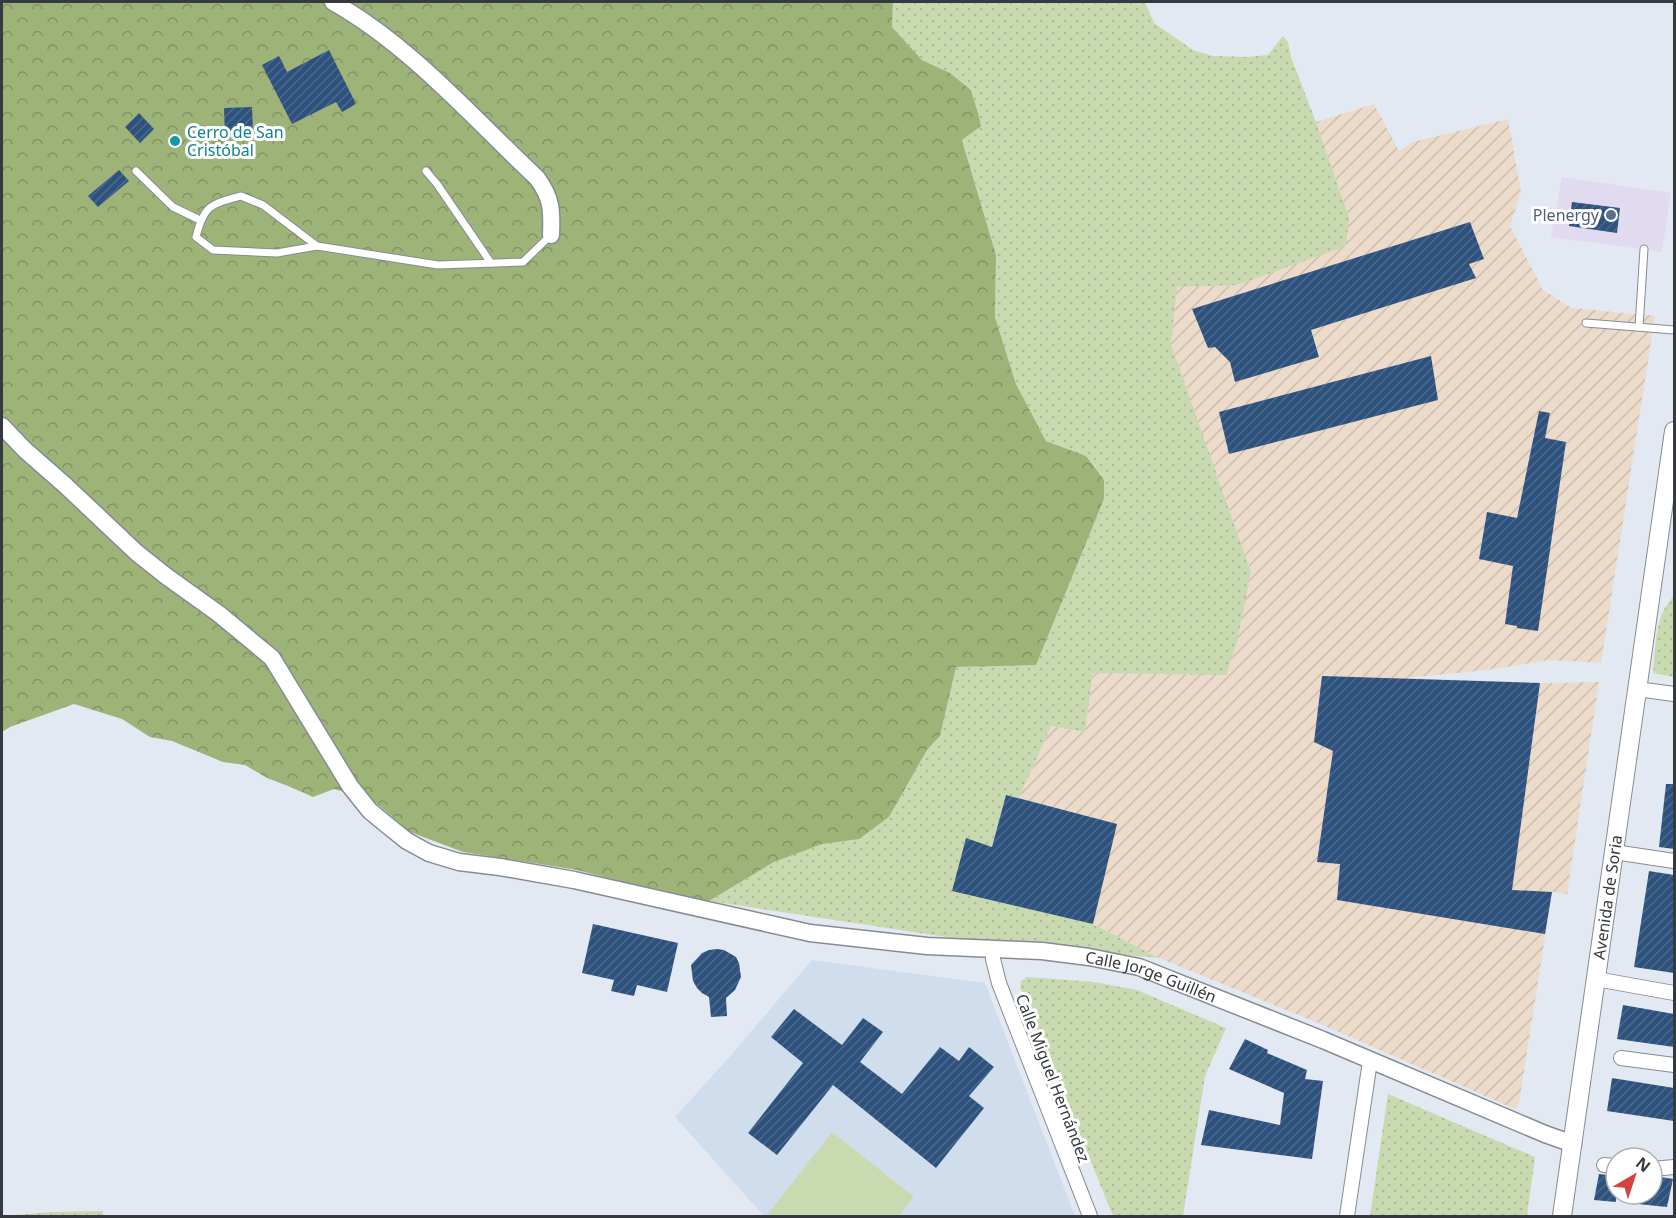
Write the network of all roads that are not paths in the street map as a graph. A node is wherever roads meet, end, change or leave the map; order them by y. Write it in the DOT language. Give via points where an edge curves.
graph roads {
  1 [pos="333,2"];
  2 [pos="136,171"];
  3 [pos="426,171"];
  4 [pos="200,220"];
  5 [pos="551,235"];
  6 [pos="317,246"];
  7 [pos="1644,249"];
  8 [pos="491,263"];
  9 [pos="1586,323"];
  10 [pos="1639,327"];
  11 [pos="1674,330"];
  12 [pos="2,426"];
  13 [pos="1674,431"];
  14 [pos="1637,689"];
  15 [pos="1674,694"];
  16 [pos="1614,852"];
  17 [pos="1674,861"];
  18 [pos="993,949"];
  19 [pos="1596,979"];
  20 [pos="1674,993"];
  21 [pos="1621,1058"];
  22 [pos="1370,1061"];
  23 [pos="1674,1065"];
  24 [pos="1573,1144"];
  25 [pos="1090,1216"];
  26 [pos="1347,1216"];
  27 [pos="1562,1216"];
  1 -- 5 [label="street" via="399,47 537,178 552,207"];
  2 -- 4 [label="lane" via="173,207"];
  3 -- 8 [label="lane"];
  4 -- 6 [label="lane" via="216,202 241,196 263,205"];
  4 -- 6 [label="lane" via="196,237 213,250 277,253"];
  5 -- 8 [label="lane" via="523,262"];
  6 -- 8 [label="lane" via="438,266"];
  7 -- 10 [label="lane"];
  9 -- 10 [label="lane"];
  10 -- 11 [label="lane"];
  12 -- 18 [label="street, Calle Jorge Guillén" via="137,553 272,658 350,786 370,811 407,841 459,862 573,880 810,933"];
  13 -- 14 [label="main road, Avenida de Soria"];
  14 -- 15 [label="street"];
  14 -- 16 [label="main road, Avenida de Soria"];
  16 -- 17 [label="street"];
  16 -- 19 [label="main road, Avenida de Soria"];
  18 -- 22 [label="street, Calle Jorge Guillén" via="1042,951 1139,967"];
  18 -- 25 [label="street, Calle Miguel Hernández" via="999,983"];
  19 -- 20 [label="street"];
  19 -- 24 [label="main road, Avenida de Soria"];
  21 -- 23 [label="street"];
  22 -- 24 [label="street, Calle Jorge Guillén"];
  22 -- 26 [label="street"];
  24 -- 27 [label="main road, Avenida de Soria"];
}
